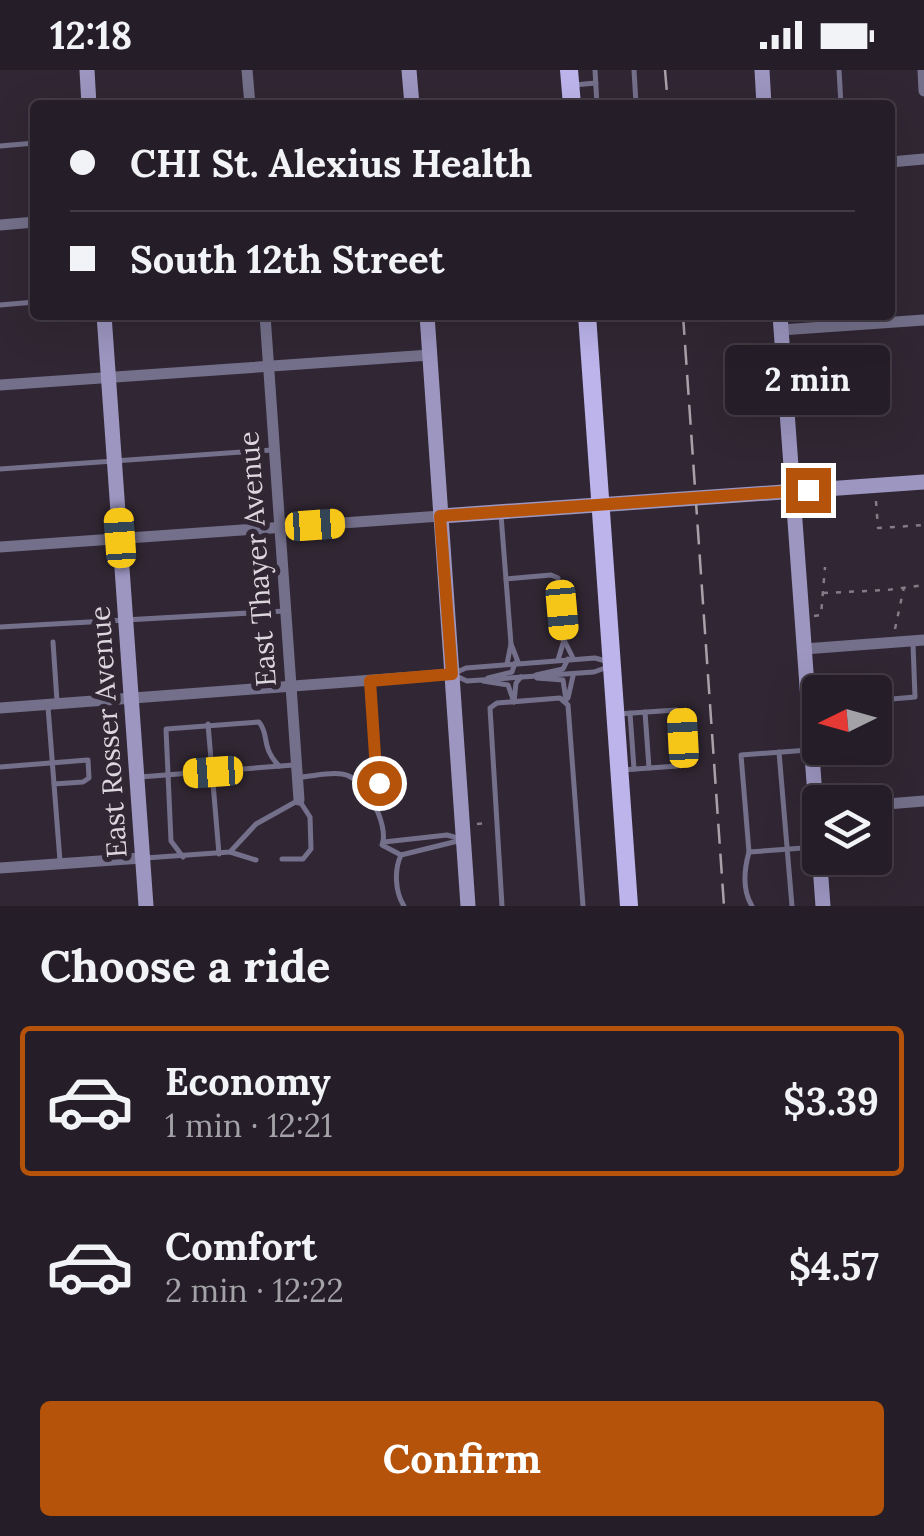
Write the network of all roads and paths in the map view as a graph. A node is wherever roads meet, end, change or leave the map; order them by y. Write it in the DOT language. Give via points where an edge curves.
graph roads {
  1 [pos="87,70"];
  2 [pos="247,70"];
  3 [pos="409,70"];
  4 [pos="595,70"];
  5 [pos="634,70"];
  6 [pos="762,70"];
  7 [pos="838,70"];
  8 [pos="922,70"];
  9 [pos="570,78"];
  10 [pos="596,83"];
  11 [pos="924,91"];
  12 [pos="89,100"];
  13 [pos="250,100"];
  14 [pos="412,100"];
  15 [pos="598,100"];
  16 [pos="636,100"];
  17 [pos="764,100"];
  18 [pos="841,100"];
  19 [pos="30,143"];
  20 [pos="0,146"];
  21 [pos="924,159"];
  22 [pos="895,162"];
  23 [pos="30,222"];
  24 [pos="0,225"];
  25 [pos="30,302"];
  26 [pos="0,305"];
  27 [pos="104,320"];
  28 [pos="264,320"];
  29 [pos="427,320"];
  30 [pos="587,320"];
  31 [pos="858,320"];
  32 [pos="924,320"];
  33 [pos="780,322"];
  34 [pos="430,354"];
  35 [pos="268,365"];
  36 [pos="108,376"];
  37 [pos="0,385"];
  38 [pos="274,450"];
  39 [pos="114,460"];
  40 [pos="0,470"];
  41 [pos="924,482"];
  42 [pos="794,491"];
  43 [pos="876,501"];
  44 [pos="600,504"];
  45 [pos="501,512"];
  46 [pos="440,516"];
  47 [pos="924,525"];
  48 [pos="280,527"];
  49 [pos="120,538"];
  50 [pos="0,547"];
  51 [pos="825,567"];
  52 [pos="506,579"];
  53 [pos="814,580"];
  54 [pos="824,580"];
  55 [pos="924,584"];
  56 [pos="904,586"];
  57 [pos="823,592"];
  58 [pos="285,610"];
  59 [pos="803,617"];
  60 [pos="126,621"];
  61 [pos="0,627"];
  62 [pos="895,629"];
  63 [pos="918,641"];
  64 [pos="53,642"];
  65 [pos="804,648"];
  66 [pos="566,659"];
  67 [pos="612,663"];
  68 [pos="514,668"];
  69 [pos="452,674"];
  70 [pos="806,675"];
  71 [pos="534,676"];
  72 [pos="572,676"];
  73 [pos="480,680"];
  74 [pos="370,681"];
  75 [pos="291,687"];
  76 [pos="131,698"];
  77 [pos="892,699"];
  78 [pos="566,700"];
  79 [pos="514,702"];
  80 [pos="52,704"];
  81 [pos="0,708"];
  82 [pos="644,712"];
  83 [pos="623,713"];
  84 [pos="208,724"];
  85 [pos="802,751"];
  86 [pos="779,752"];
  87 [pos="52,763"];
  88 [pos="279,766"];
  89 [pos="0,767"];
  90 [pos="649,768"];
  91 [pos="627,770"];
  92 [pos="297,771"];
  93 [pos="213,772"];
  94 [pos="168,775"];
  95 [pos="137,777"];
  96 [pos="400,779"];
  97 [pos="382,781"];
  98 [pos="54,784"];
  99 [pos="367,796"];
  100 [pos="300,800"];
  101 [pos="924,800"];
  102 [pos="892,803"];
  103 [pos="477,824"];
  104 [pos="490,824"];
  105 [pos="464,840"];
  106 [pos="384,842"];
  107 [pos="802,849"];
  108 [pos="787,850"];
  109 [pos="230,852"];
  110 [pos="749,852"];
  111 [pos="218,854"];
  112 [pos="401,855"];
  113 [pos="184,857"];
  114 [pos="142,858"];
  115 [pos="282,858"];
  116 [pos="256,860"];
  117 [pos="60,864"];
  118 [pos="0,868"];
  119 [pos="821,875"];
  120 [pos="146,906"];
  121 [pos="404,906"];
  122 [pos="468,906"];
  123 [pos="502,906"];
  124 [pos="583,906"];
  125 [pos="628,906"];
  126 [pos="752,906"];
  127 [pos="792,906"];
  128 [pos="823,906"];
  1 -- 12 [label="street"];
  2 -- 13 [label="street"];
  3 -- 14 [label="street"];
  4 -- 10 [label="lane"];
  5 -- 16 [label="lane"];
  6 -- 17 [label="street"];
  7 -- 18 [label="lane"];
  8 -- 11 [label="street"];
  9 -- 10 [label="lane"];
  10 -- 15 [label="lane"];
  19 -- 20 [label="lane"];
  21 -- 22 [label="street"];
  23 -- 24 [label="street"];
  25 -- 26 [label="lane"];
  27 -- 36 [label="street, East Rosser Avenue"];
  28 -- 35 [label="street, East Thayer Avenue"];
  29 -- 34 [label="street"];
  30 -- 44 [label="main road"];
  31 -- 32 [label="street"];
  31 -- 33 [label="street"];
  33 -- 42 [label="street"];
  34 -- 35 [label="street"];
  34 -- 46 [label="street"];
  35 -- 36 [label="street"];
  35 -- 38 [label="street, East Thayer Avenue"];
  36 -- 37 [label="street"];
  36 -- 39 [label="street, East Rosser Avenue"];
  38 -- 39 [label="lane"];
  38 -- 48 [label="street, East Thayer Avenue"];
  39 -- 40 [label="lane"];
  39 -- 49 [label="street, East Rosser Avenue"];
  41 -- 42 [label="street"];
  42 -- 44 [label="street"];
  42 -- 59 [label="street"];
  43 -- 47 [label="path" via="878,528"];
  44 -- 45 [label="street"];
  44 -- 67 [label="main road"];
  45 -- 46 [label="street"];
  45 -- 52 [label="lane"];
  46 -- 48 [label="street"];
  46 -- 69 [label="street"];
  48 -- 49 [label="street"];
  48 -- 58 [label="street, East Thayer Avenue"];
  49 -- 50 [label="street"];
  49 -- 60 [label="street, East Rosser Avenue"];
  51 -- 54 [label="path"];
  52 -- 66 [label="lane" via="558,578"];
  52 -- 68 [label="lane"];
  53 -- 54 [label="path"];
  54 -- 57 [label="path"];
  55 -- 56 [label="path"];
  56 -- 57 [label="path"];
  56 -- 62 [label="path"];
  57 -- 59 [label="path" via="821,616"];
  58 -- 60 [label="lane"];
  58 -- 75 [label="street, East Thayer Avenue"];
  59 -- 65 [label="street"];
  60 -- 61 [label="lane"];
  60 -- 76 [label="street, East Rosser Avenue"];
  63 -- 65 [label="street"];
  63 -- 77 [label="lane" via="915,697"];
  64 -- 80 [label="lane"];
  65 -- 70 [label="street"];
  66 -- 67 [label="lane"];
  66 -- 68 [label="lane"];
  66 -- 71 [label="lane"];
  66 -- 72 [label="lane"];
  67 -- 72 [label="lane"];
  67 -- 83 [label="main road"];
  68 -- 69 [label="lane"];
  68 -- 71 [label="lane"];
  68 -- 73 [label="lane"];
  68 -- 79 [label="lane"];
  69 -- 73 [label="lane"];
  69 -- 74 [label="street"];
  69 -- 105 [label="street"];
  71 -- 72 [label="lane"];
  71 -- 78 [label="lane" via="562,680"];
  72 -- 78 [label="lane"];
  73 -- 79 [label="lane" via="508,684"];
  74 -- 75 [label="street"];
  74 -- 97 [label="lane"];
  75 -- 76 [label="street"];
  75 -- 92 [label="street, East Thayer Avenue"];
  76 -- 80 [label="street"];
  76 -- 95 [label="street, East Rosser Avenue"];
  78 -- 79 [label="lane"];
  78 -- 124 [label="lane"];
  79 -- 123 [label="lane" via="494,704 489,712"];
  80 -- 81 [label="street"];
  80 -- 87 [label="lane"];
  82 -- 83 [label="lane"];
  82 -- 90 [label="lane"];
  82 -- 90 [label="lane" via="676,710 682,718 684,758 677,766"];
  83 -- 91 [label="main road"];
  83 -- 91 [label="lane" via="634,756"];
  84 -- 88 [label="lane" via="259,722 266,750"];
  84 -- 93 [label="lane"];
  84 -- 94 [label="lane" via="166,730"];
  85 -- 86 [label="lane"];
  86 -- 108 [label="lane"];
  86 -- 110 [label="lane" via="741,754"];
  87 -- 89 [label="lane"];
  87 -- 98 [label="lane"];
  87 -- 98 [label="lane" via="88,760 84,782"];
  88 -- 92 [label="lane"];
  88 -- 93 [label="lane"];
  90 -- 91 [label="lane"];
  91 -- 125 [label="main road"];
  92 -- 99 [label="lane" via="348,775"];
  92 -- 100 [label="street, East Thayer Avenue"];
  93 -- 94 [label="lane"];
  93 -- 111 [label="lane"];
  94 -- 95 [label="lane"];
  94 -- 113 [label="lane" via="172,841"];
  95 -- 114 [label="street, East Rosser Avenue"];
  96 -- 97 [label="lane"];
  97 -- 99 [label="lane"];
  98 -- 117 [label="lane"];
  99 -- 106 [label="lane" via="384,824"];
  100 -- 109 [label="lane" via="256,824"];
  100 -- 115 [label="lane" via="310,817 311,850 303,859"];
  101 -- 102 [label="street"];
  103 -- 104 [label="path"];
  105 -- 106 [label="lane" via="448,835"];
  105 -- 112 [label="lane"];
  105 -- 122 [label="street"];
  106 -- 112 [label="lane"];
  107 -- 108 [label="lane"];
  108 -- 110 [label="lane"];
  108 -- 127 [label="lane"];
  109 -- 111 [label="lane"];
  109 -- 116 [label="lane"];
  110 -- 126 [label="lane" via="746,897"];
  111 -- 113 [label="lane"];
  112 -- 121 [label="lane" via="396,869"];
  113 -- 114 [label="lane"];
  114 -- 117 [label="street"];
  114 -- 120 [label="street, East Rosser Avenue"];
  117 -- 118 [label="street"];
  119 -- 128 [label="street"];
}
